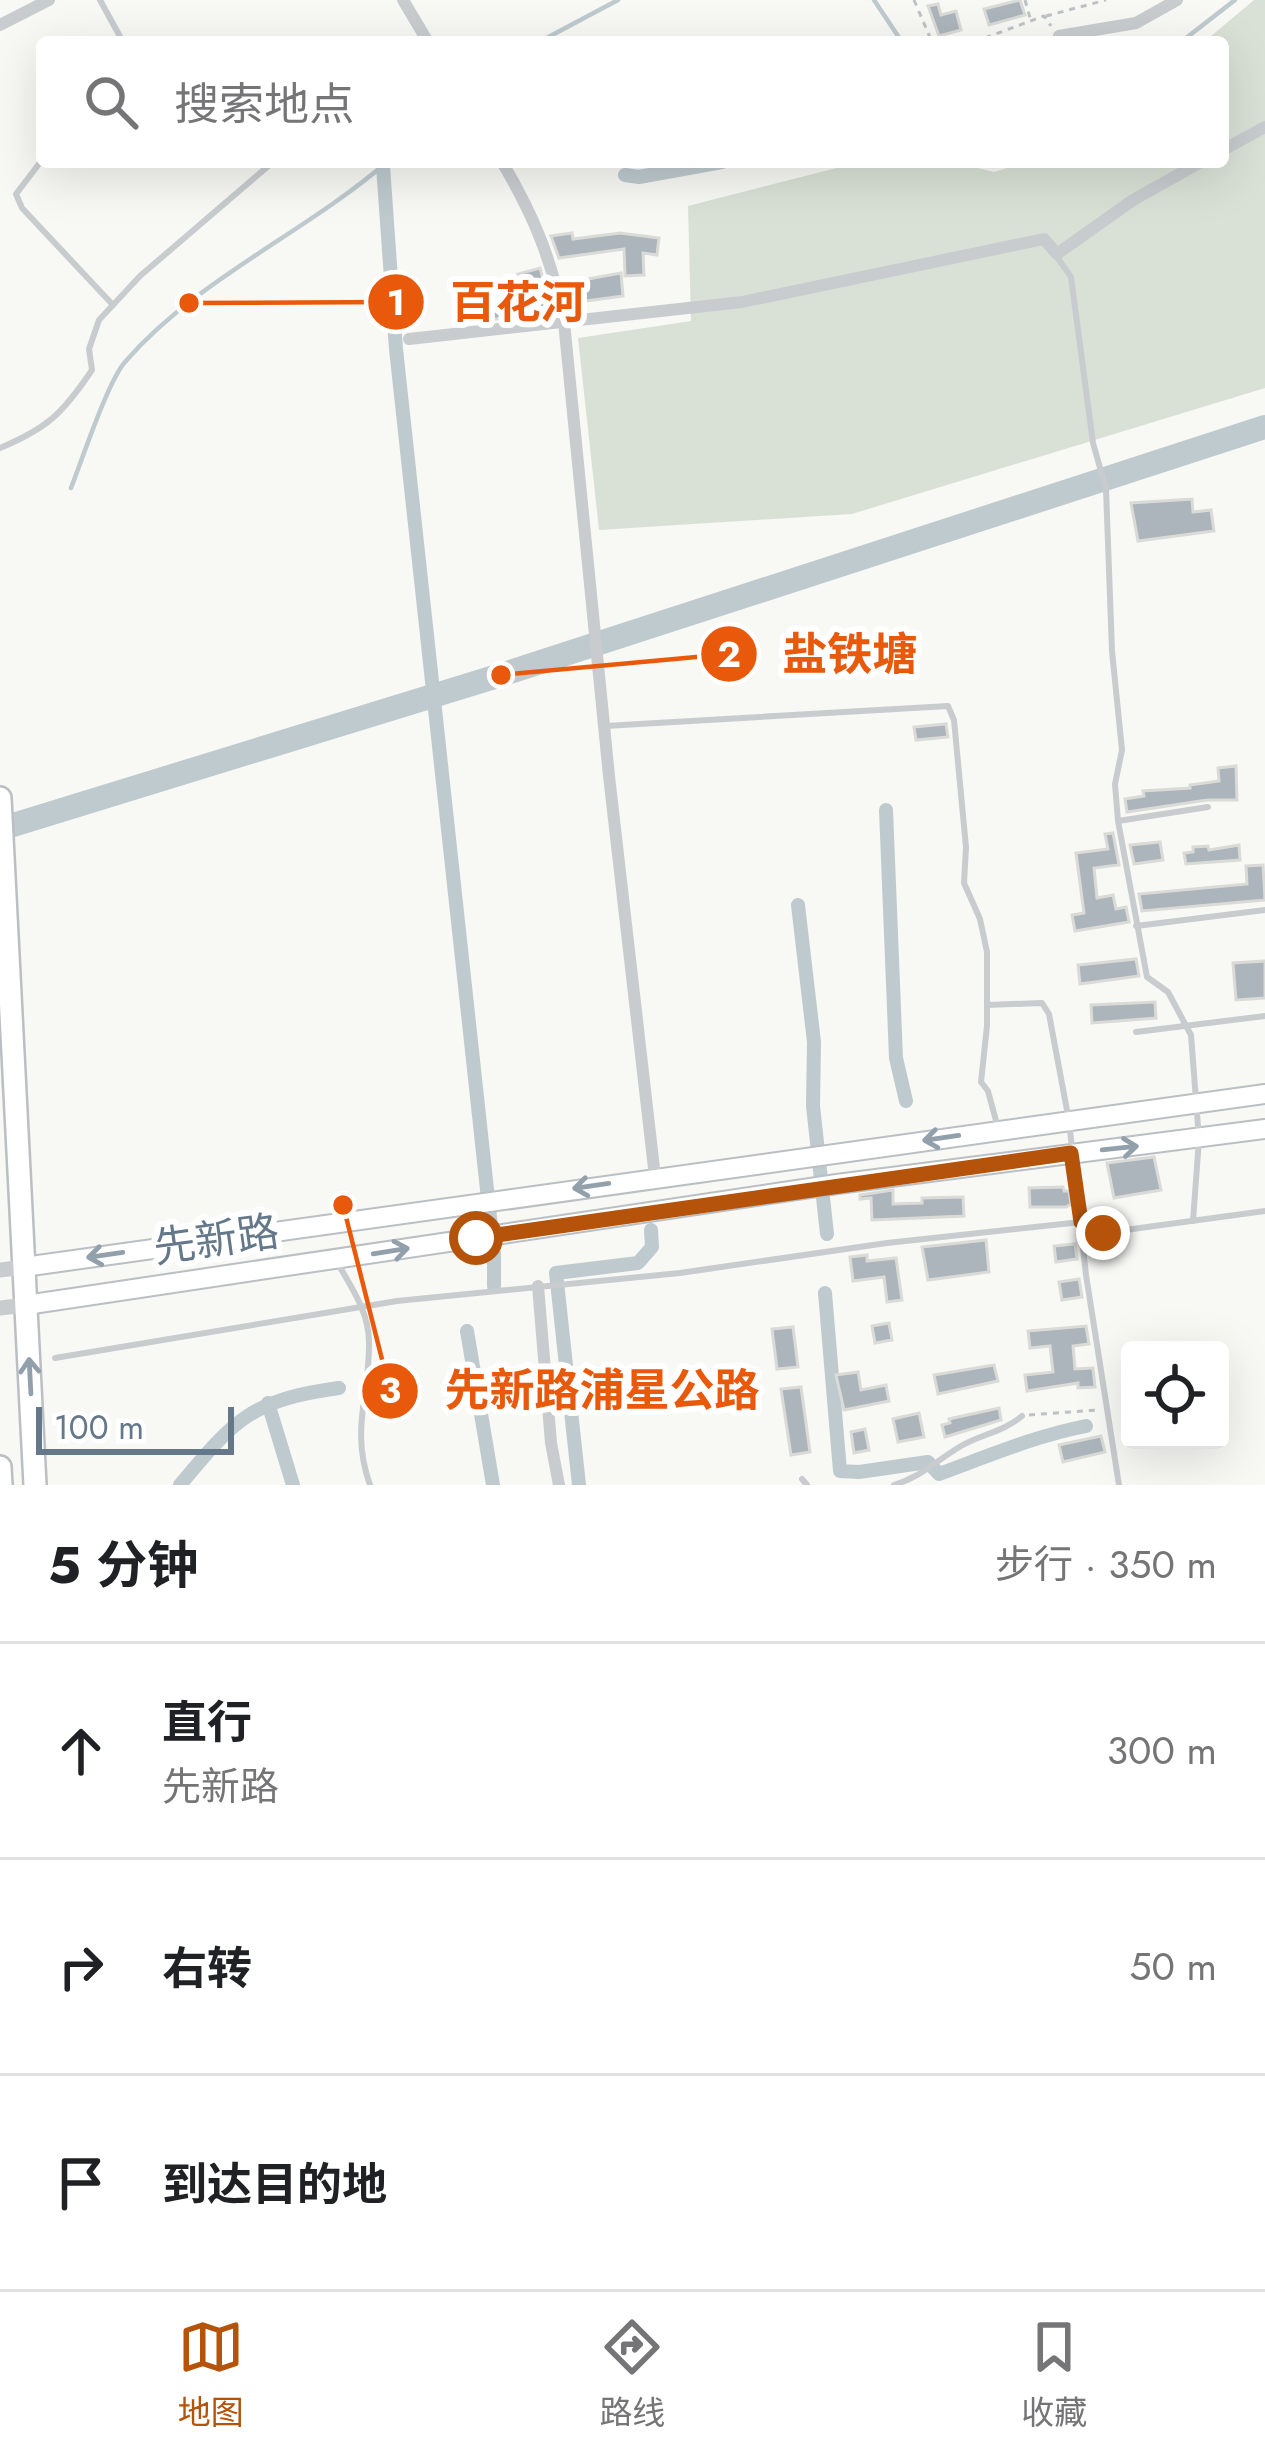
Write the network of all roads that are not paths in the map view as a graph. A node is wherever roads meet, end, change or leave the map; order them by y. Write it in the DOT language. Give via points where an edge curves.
graph roads {
  1 [pos="49,0"];
  2 [pos="100,0"];
  3 [pos="403,0"];
  4 [pos="1177,0"];
  5 [pos="0,25"];
  6 [pos="120,36"];
  7 [pos="424,36"];
  8 [pos="1059,36"];
  9 [pos="1265,127"];
  10 [pos="1229,147"];
  11 [pos="36,168"];
  12 [pos="266,168"];
  13 [pos="506,168"];
  14 [pos="1191,168"];
  15 [pos="1044,239"];
  16 [pos="113,305"];
  17 [pos="564,322"];
  18 [pos="409,339"];
  19 [pos="0,448"];
  20 [pos="604,726"];
  21 [pos="0,798"];
  22 [pos="1208,807"];
  23 [pos="1118,821"];
  24 [pos="1265,910"];
  25 [pos="1136,926"];
  26 [pos="987,1005"];
  27 [pos="1265,1016"];
  28 [pos="1186,1025"];
  29 [pos="1136,1032"];
  30 [pos="1265,1094"];
  31 [pos="1197,1103"];
  32 [pos="1069,1121"];
  33 [pos="999,1130"];
  34 [pos="1265,1130"];
  35 [pos="1199,1139"];
  36 [pos="1071,1153"];
  37 [pos="655,1177"];
  38 [pos="1265,1211"];
  39 [pos="1193,1221"];
  40 [pos="1081,1222"];
  41 [pos="335,1259"];
  42 [pos="24,1267"];
  43 [pos="0,1270"];
  44 [pos="538,1286"];
  45 [pos="26,1305"];
  46 [pos="0,1308"];
  47 [pos="363,1308"];
  48 [pos="55,1358"];
  49 [pos="1022,1415"];
  50 [pos="0,1467"];
  51 [pos="1,1485"];
  52 [pos="35,1485"];
  53 [pos="370,1485"];
  54 [pos="559,1485"];
  55 [pos="895,1485"];
  56 [pos="1119,1485"];
  1 -- 5 [label="street"];
  2 -- 6 [label="lane"];
  3 -- 7 [label="street"];
  4 -- 8 [label="street" via="1136,23"];
  9 -- 10 [label="street"];
  11 -- 16 [label="lane" via="16,194 22,208"];
  12 -- 16 [label="lane"];
  13 -- 17 [label="street" via="535,217"];
  14 -- 15 [label="street" via="1057,254"];
  15 -- 17 [label="street" via="742,302"];
  15 -- 23 [label="lane" via="1071,277 1106,489 1122,750"];
  16 -- 19 [label="lane" via="89,349 92,370 64,412"];
  17 -- 18 [label="street"];
  17 -- 20 [label="street"];
  20 -- 26 [label="lane" via="948,706 964,883 987,952"];
  20 -- 37 [label="street"];
  21 -- 42 [label="main road"];
  22 -- 23 [label="lane"];
  23 -- 25 [label="lane"];
  24 -- 25 [label="lane"];
  25 -- 28 [label="lane" via="1147,977 1168,992"];
  26 -- 32 [label="lane" via="1042,1003"];
  26 -- 33 [label="lane" via="981,1082"];
  27 -- 28 [label="lane"];
  28 -- 29 [label="lane"];
  28 -- 31 [label="lane"];
  30 -- 31 [label="main road, 先新路"];
  31 -- 32 [label="main road, 先新路"];
  31 -- 35 [label="lane"];
  32 -- 33 [label="main road, 先新路"];
  32 -- 36 [label="lane"];
  33 -- 37 [label="main road, 先新路, one-way"];
  34 -- 35 [label="main road, 先新路"];
  36 -- 35 [label="main road, 先新路, one-way"];
  35 -- 39 [label="lane"];
  36 -- 40 [label="lane"];
  41 -- 36 [label="main road, 先新路, one-way"];
  37 -- 42 [label="main road, 先新路, one-way"];
  38 -- 39 [label="lane"];
  39 -- 40 [label="lane" via="1103,1233"];
  40 -- 44 [label="lane"];
  40 -- 56 [label="lane"];
  41 -- 45 [label="main road, 先新路"];
  41 -- 47 [label="lane"];
  42 -- 43 [label="street"];
  42 -- 45 [label="main road"];
  44 -- 47 [label="lane"];
  44 -- 54 [label="street"];
  45 -- 46 [label="street"];
  52 -- 45 [label="main road, one-way"];
  47 -- 48 [label="lane"];
  47 -- 53 [label="lane" via="369,1341 360,1446"];
  49 -- 55 [label="lane"];
  50 -- 51 [label="main road"];
}
